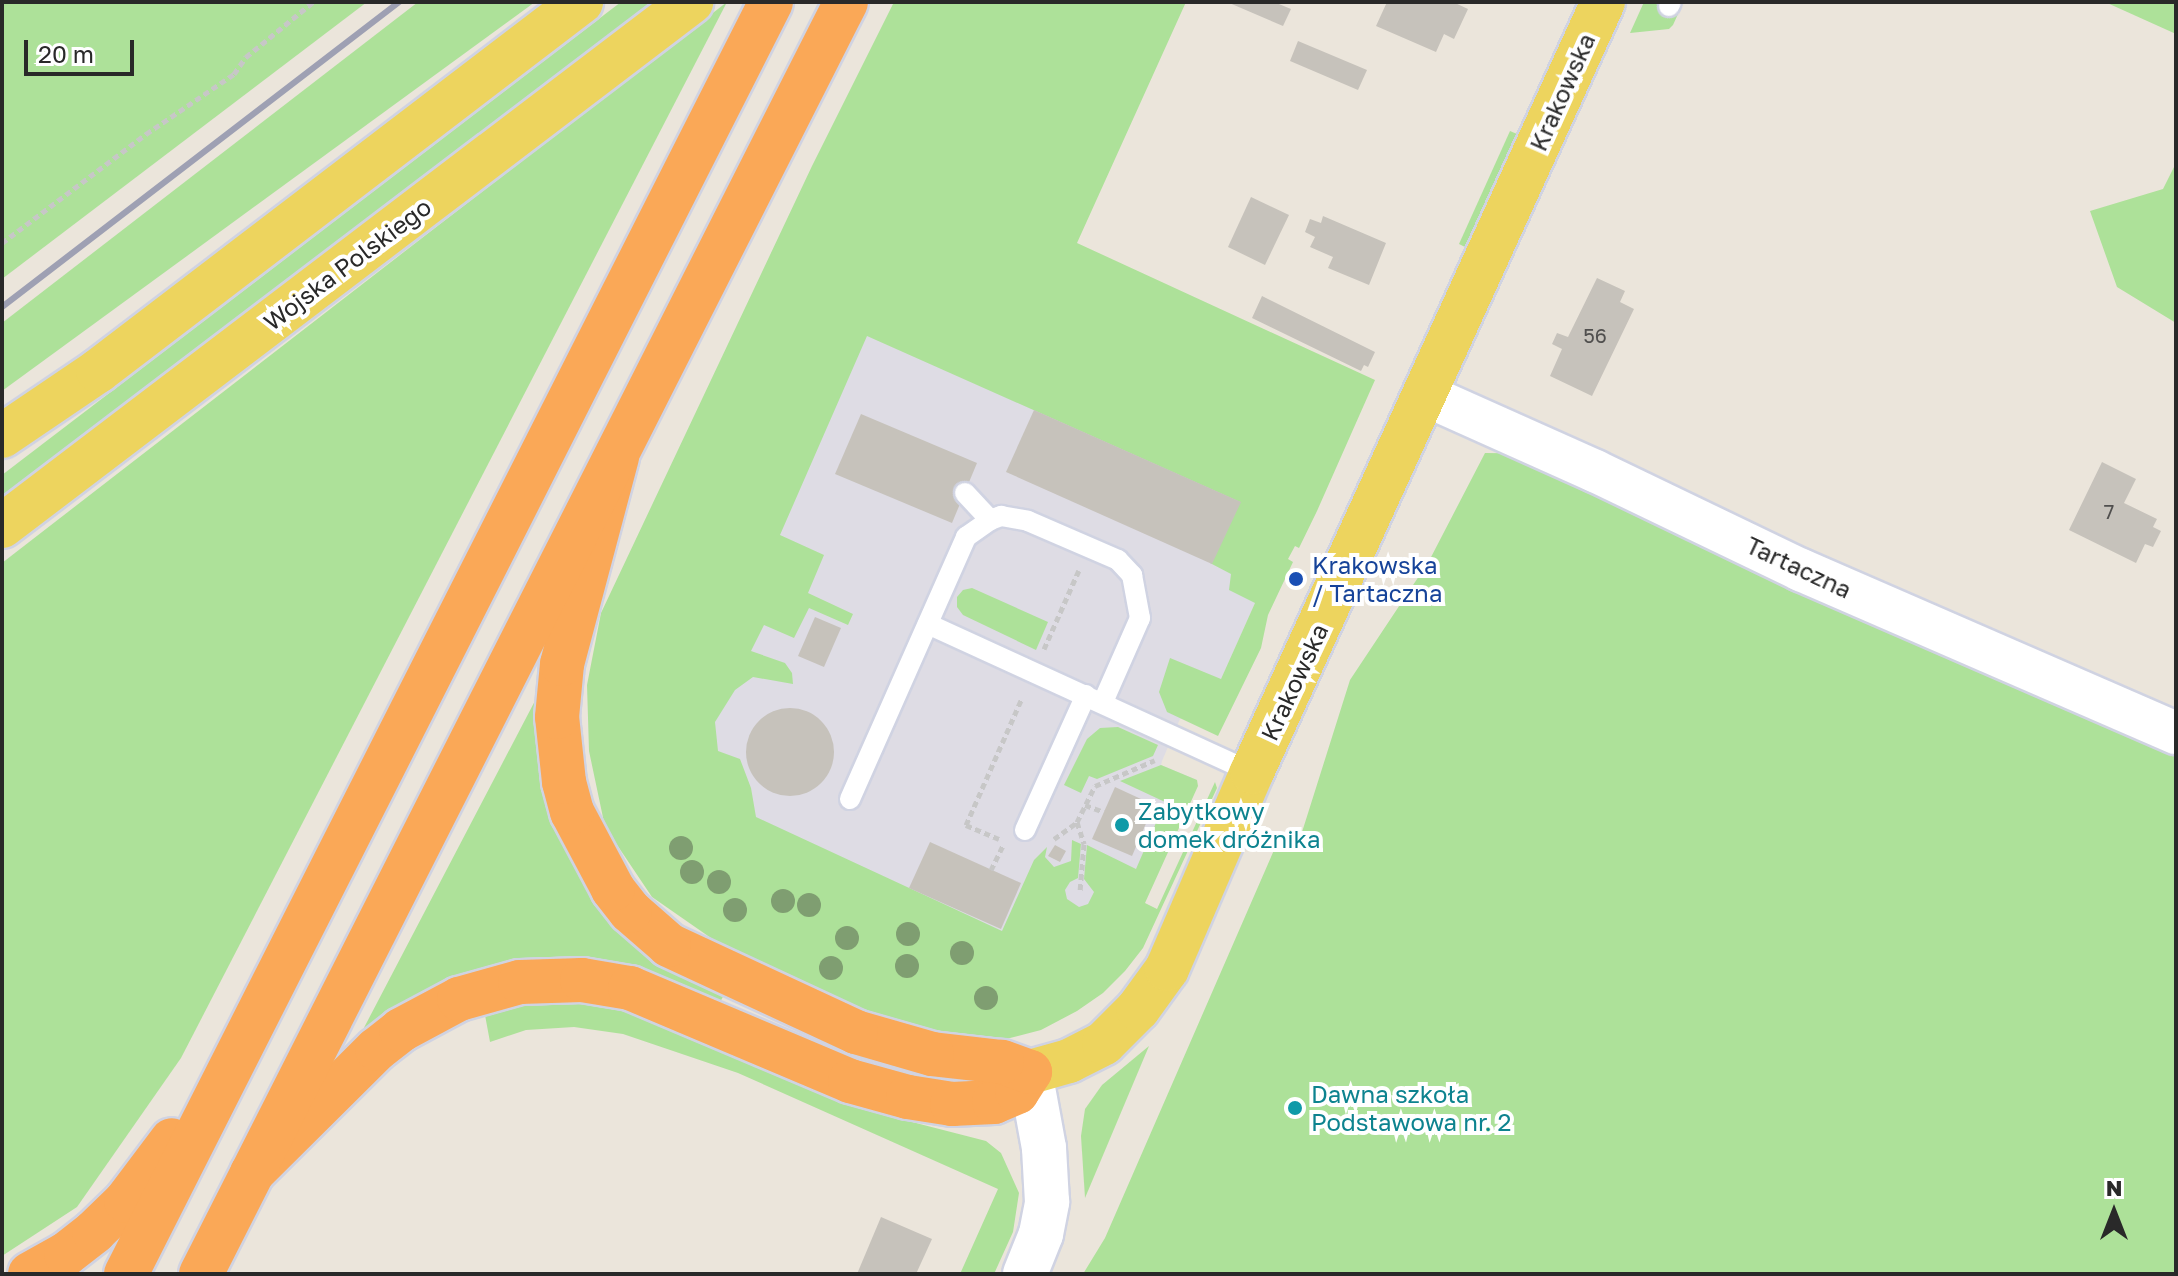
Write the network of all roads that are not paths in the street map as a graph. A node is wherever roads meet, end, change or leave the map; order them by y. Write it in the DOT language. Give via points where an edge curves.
graph roads {
  1 [pos="581,2"];
  2 [pos="691,2"];
  3 [pos="771,2"];
  4 [pos="1603,2"];
  5 [pos="844,6"];
  6 [pos="1425,395"];
  7 [pos="2,436"];
  8 [pos="617,457"];
  9 [pos="965,493"];
  10 [pos="990,520"];
  11 [pos="2,526"];
  12 [pos="928,624"];
  13 [pos="1095,699"];
  14 [pos="2176,733"];
  15 [pos="1252,772"];
  16 [pos="850,799"];
  17 [pos="1025,830"];
  18 [pos="244,1044"];
  19 [pos="1030,1072"];
  20 [pos="252,1173"];
  21 [pos="30,1274"];
  22 [pos="126,1274"];
  23 [pos="201,1274"];
  24 [pos="1025,1274"];
  1 -- 7 [label="main road" via="98,371"];
  2 -- 11 [label="main road, Wojska Polskiego"];
  3 -- 18 [label="highway"];
  4 -- 6 [label="main road, Krakowska"];
  5 -- 8 [label="highway"];
  6 -- 14 [label="street, Tartaczna" via="1801,570"];
  6 -- 15 [label="main road, Krakowska"];
  8 -- 19 [label="highway" via="562,664 557,717 572,812 606,877 650,931 693,959 884,1041"];
  8 -- 20 [label="highway"];
  9 -- 10 [label="lane"];
  10 -- 12 [label="lane" via="966,537"];
  10 -- 13 [label="lane" via="1001,516 1028,521 1118,560 1132,575 1140,618"];
  12 -- 13 [label="lane"];
  12 -- 16 [label="lane"];
  13 -- 15 [label="lane"];
  13 -- 17 [label="lane"];
  15 -- 19 [label="main road, Krakowska" via="1167,969 1138,1009 1104,1043"];
  18 -- 21 [label="highway" via="126,1201 66,1254"];
  18 -- 22 [label="highway"];
  19 -- 20 [label="highway" via="1017,1092 994,1102 923,1100 850,1081 630,988 582,980 520,982 459,999 401,1030"];
  19 -- 24 [label="street" via="1044,1148 1047,1202"];
  20 -- 23 [label="highway"];
}
